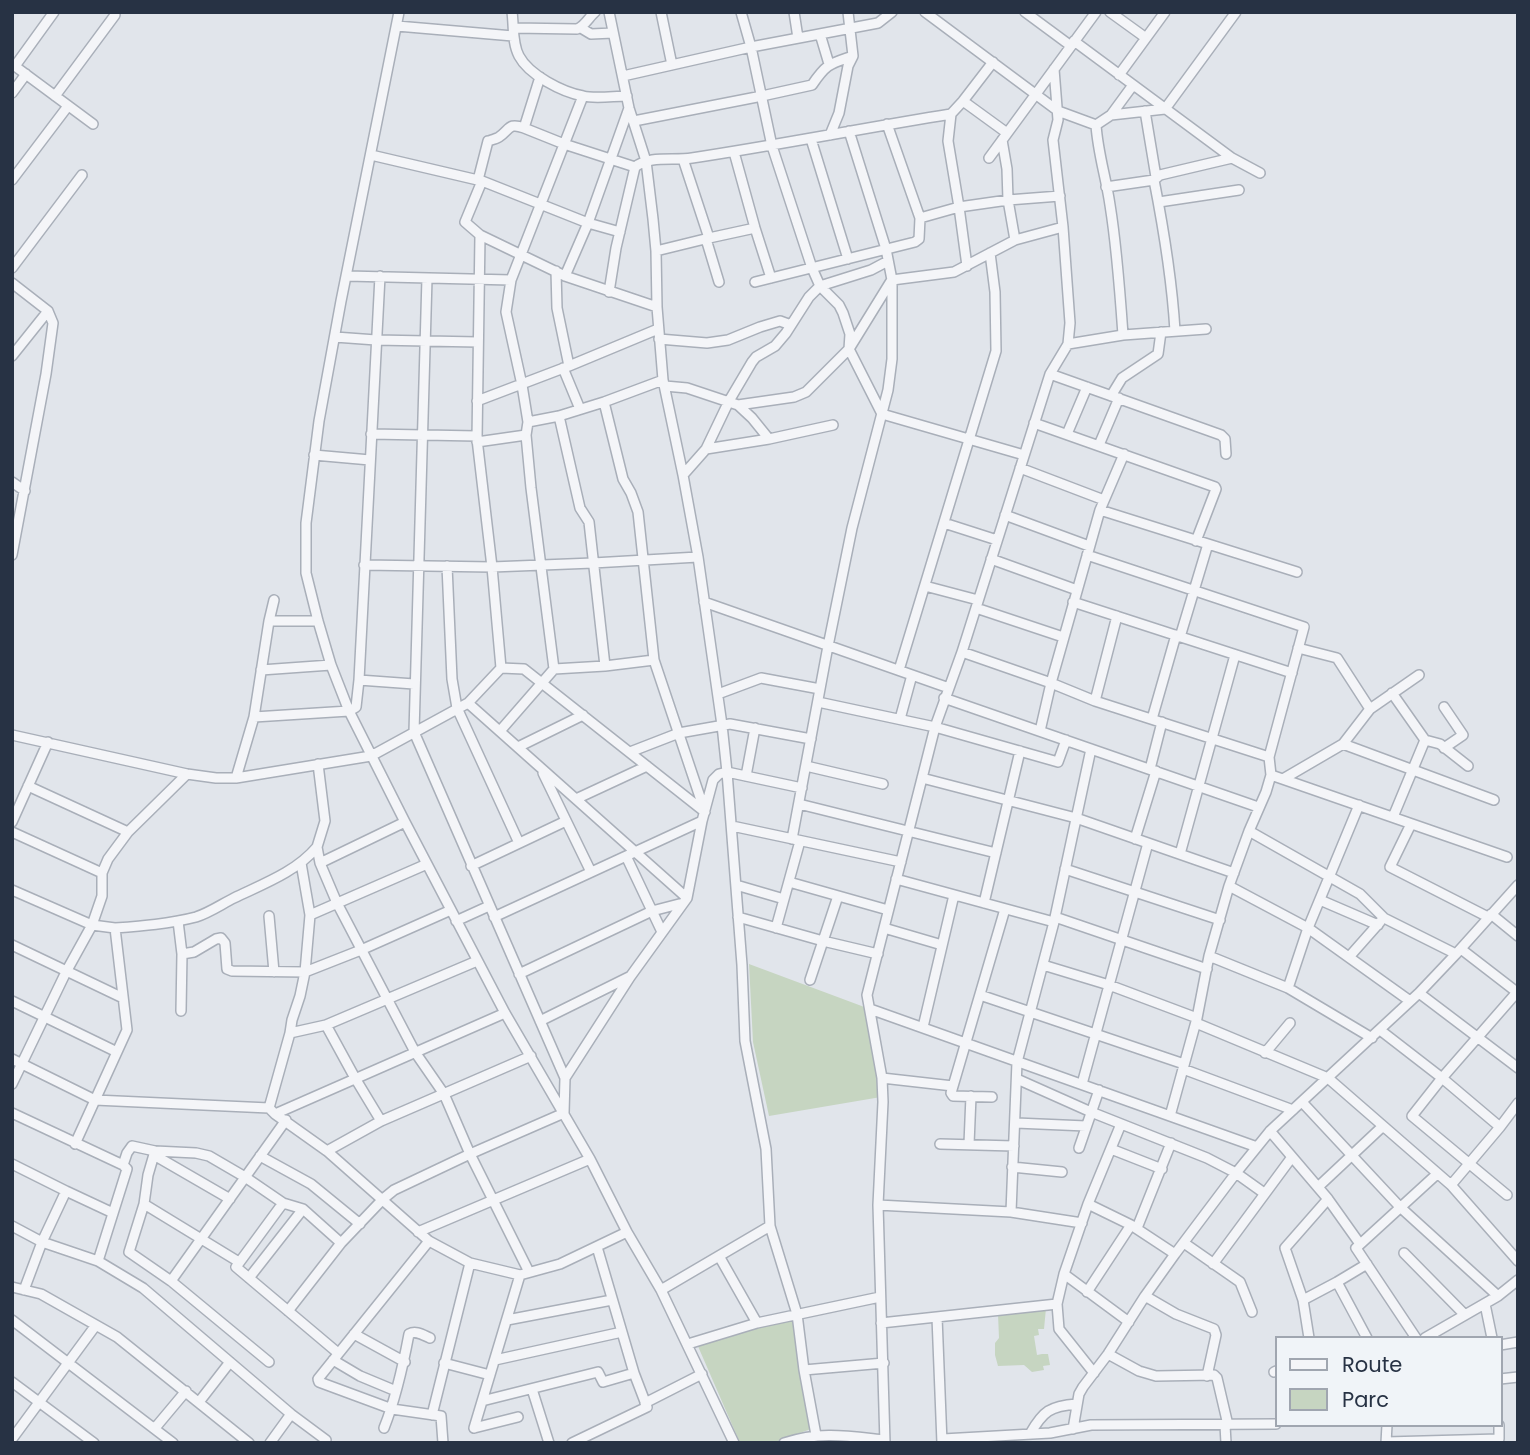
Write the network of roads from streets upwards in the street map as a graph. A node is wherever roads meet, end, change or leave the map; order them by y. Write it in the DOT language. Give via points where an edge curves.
graph roads {
  1 [pos="54,12"];
  2 [pos="400,12"];
  3 [pos="512,12"];
  4 [pos="595,12"];
  5 [pos="608,12"];
  6 [pos="661,12"];
  7 [pos="741,12"];
  8 [pos="794,12"];
  9 [pos="848,12"];
  10 [pos="892,12"];
  11 [pos="925,12"];
  12 [pos="1025,12"];
  13 [pos="1096,12"];
  14 [pos="1110,12"];
  15 [pos="1166,12"];
  16 [pos="1236,12"];
  17 [pos="115,15"];
  18 [pos="397,26"];
  19 [pos="581,28"];
  20 [pos="850,28"];
  21 [pos="514,32"];
  22 [pos="613,33"];
  23 [pos="820,34"];
  24 [pos="798,38"];
  25 [pos="1146,38"];
  26 [pos="1073,44"];
  27 [pos="751,47"];
  28 [pos="853,56"];
  29 [pos="993,62"];
  30 [pos="829,64"];
  31 [pos="13,65"];
  32 [pos="672,65"];
  33 [pos="1054,69"];
  34 [pos="26,74"];
  35 [pos="623,75"];
  36 [pos="1119,75"];
  37 [pos="540,78"];
  38 [pos="1133,85"];
  39 [pos="12,93"];
  40 [pos="1036,94"];
  41 [pos="55,96"];
  42 [pos="583,96"];
  43 [pos="627,96"];
  44 [pos="762,96"];
  45 [pos="963,101"];
  46 [pos="68,106"];
  47 [pos="629,108"];
  48 [pos="1165,109"];
  49 [pos="1058,111"];
  50 [pos="1145,111"];
  51 [pos="951,114"];
  52 [pos="1111,115"];
  53 [pos="634,121"];
  54 [pos="93,124"];
  55 [pos="887,124"];
  56 [pos="1096,125"];
  57 [pos="524,128"];
  58 [pos="849,131"];
  59 [pos="830,135"];
  60 [pos="1005,136"];
  61 [pos="811,139"];
  62 [pos="564,145"];
  63 [pos="772,146"];
  64 [pos="734,152"];
  65 [pos="371,155"];
  66 [pos="989,158"];
  67 [pos="1232,158"];
  68 [pos="683,159"];
  69 [pos="611,160"];
  70 [pos="646,160"];
  71 [pos="635,167"];
  72 [pos="1261,173"];
  73 [pos="82,175"];
  74 [pos="1155,179"];
  75 [pos="12,180"];
  76 [pos="480,181"];
  77 [pos="1106,187"];
  78 [pos="1238,190"];
  79 [pos="1060,196"];
  80 [pos="1008,200"];
  81 [pos="1159,202"];
  82 [pos="541,205"];
  83 [pos="959,207"];
  84 [pos="920,218"];
  85 [pos="588,223"];
  86 [pos="755,228"];
  87 [pos="1063,228"];
  88 [pos="620,232"];
  89 [pos="480,235"];
  90 [pos="708,239"];
  91 [pos="1014,240"];
  92 [pos="886,249"];
  93 [pos="656,251"];
  94 [pos="990,253"];
  95 [pos="521,255"];
  96 [pos="848,259"];
  97 [pos="888,261"];
  98 [pos="967,266"];
  99 [pos="12,268"];
  100 [pos="812,268"];
  101 [pos="561,273"];
  102 [pos="347,276"];
  103 [pos="380,276"];
  104 [pos="427,278"];
  105 [pos="771,278"];
  106 [pos="479,279"];
  107 [pos="511,280"];
  108 [pos="892,280"];
  109 [pos="719,282"];
  110 [pos="755,282"];
  111 [pos="12,283"];
  112 [pos="820,286"];
  113 [pos="609,292"];
  114 [pos="657,307"];
  115 [pos="48,311"];
  116 [pos="791,325"];
  117 [pos="658,329"];
  118 [pos="1206,329"];
  119 [pos="1175,331"];
  120 [pos="1161,332"];
  121 [pos="1123,335"];
  122 [pos="335,337"];
  123 [pos="659,339"];
  124 [pos="376,340"];
  125 [pos="426,340"];
  126 [pos="478,342"];
  127 [pos="1068,344"];
  128 [pos="849,349"];
  129 [pos="14,351"];
  130 [pos="566,367"];
  131 [pos="1050,374"];
  132 [pos="664,383"];
  133 [pos="522,385"];
  134 [pos="1087,387"];
  135 [pos="1115,397"];
  136 [pos="477,401"];
  137 [pos="729,401"];
  138 [pos="604,402"];
  139 [pos="738,405"];
  140 [pos="580,409"];
  141 [pos="881,414"];
  142 [pos="559,416"];
  143 [pos="528,422"];
  144 [pos="1034,422"];
  145 [pos="833,425"];
  146 [pos="371,434"];
  147 [pos="1068,434"];
  148 [pos="424,435"];
  149 [pos="526,435"];
  150 [pos="477,439"];
  151 [pos="769,439"];
  152 [pos="970,439"];
  153 [pos="1099,445"];
  154 [pos="706,449"];
  155 [pos="1124,454"];
  156 [pos="1226,454"];
  157 [pos="314,455"];
  158 [pos="1024,455"];
  159 [pos="370,460"];
  160 [pos="1020,468"];
  161 [pos="683,475"];
  162 [pos="12,482"];
  163 [pos="24,491"];
  164 [pos="1104,500"];
  165 [pos="1100,510"];
  166 [pos="1005,515"];
  167 [pos="944,523"];
  168 [pos="14,534"];
  169 [pos="997,540"];
  170 [pos="1196,541"];
  171 [pos="1208,544"];
  172 [pos="1088,551"];
  173 [pos="12,555"];
  174 [pos="698,557"];
  175 [pos="991,559"];
  176 [pos="643,560"];
  177 [pos="593,563"];
  178 [pos="364,565"];
  179 [pos="542,565"];
  180 [pos="418,566"];
  181 [pos="447,566"];
  182 [pos="492,567"];
  183 [pos="1297,572"];
  184 [pos="925,586"];
  185 [pos="1077,590"];
  186 [pos="1194,591"];
  187 [pos="274,600"];
  188 [pos="704,602"];
  189 [pos="1073,602"];
  190 [pos="977,604"];
  191 [pos="1117,616"];
  192 [pos="269,621"];
  193 [pos="318,621"];
  194 [pos="1178,636"];
  195 [pos="1063,637"];
  196 [pos="828,646"];
  197 [pos="1298,649"];
  198 [pos="962,652"];
  199 [pos="1235,655"];
  200 [pos="654,660"];
  201 [pos="331,665"];
  202 [pos="605,666"];
  203 [pos="501,668"];
  204 [pos="554,669"];
  205 [pos="261,670"];
  206 [pos="899,670"];
  207 [pos="1292,673"];
  208 [pos="912,675"];
  209 [pos="1419,675"];
  210 [pos="359,680"];
  211 [pos="1051,682"];
  212 [pos="542,683"];
  213 [pos="414,684"];
  214 [pos="949,688"];
  215 [pos="820,690"];
  216 [pos="1392,693"];
  217 [pos="718,694"];
  218 [pos="944,698"];
  219 [pos="1095,701"];
  220 [pos="818,702"];
  221 [pos="468,703"];
  222 [pos="1444,707"];
  223 [pos="457,708"];
  224 [pos="1370,709"];
  225 [pos="349,711"];
  226 [pos="583,715"];
  227 [pos="254,717"];
  228 [pos="900,719"];
  229 [pos="1152,719"];
  230 [pos="1162,722"];
  231 [pos="722,725"];
  232 [pos="934,727"];
  233 [pos="755,728"];
  234 [pos="500,731"];
  235 [pos="1040,731"];
  236 [pos="414,732"];
  237 [pos="678,733"];
  238 [pos="12,735"];
  239 [pos="811,738"];
  240 [pos="1212,738"];
  241 [pos="1066,740"];
  242 [pos="1425,740"];
  243 [pos="48,742"];
  244 [pos="1343,744"];
  245 [pos="518,747"];
  246 [pos="1444,748"];
  247 [pos="1091,749"];
  248 [pos="1020,751"];
  249 [pos="629,752"];
  250 [pos="371,756"];
  251 [pos="1269,757"];
  252 [pos="318,764"];
  253 [pos="647,766"];
  254 [pos="806,766"];
  255 [pos="1468,766"];
  256 [pos="541,768"];
  257 [pos="1413,769"];
  258 [pos="1153,770"];
  259 [pos="727,772"];
  260 [pos="187,774"];
  261 [pos="1271,775"];
  262 [pos="746,776"];
  263 [pos="236,778"];
  264 [pos="922,778"];
  265 [pos="1283,779"];
  266 [pos="884,783"];
  267 [pos="28,786"];
  268 [pos="1199,786"];
  269 [pos="802,788"];
  270 [pos="576,799"];
  271 [pos="1009,800"];
  272 [pos="1494,800"];
  273 [pos="799,804"];
  274 [pos="1359,805"];
  275 [pos="1258,807"];
  276 [pos="703,816"];
  277 [pos="1393,817"];
  278 [pos="1076,818"];
  279 [pos="566,821"];
  280 [pos="12,822"];
  281 [pos="405,822"];
  282 [pos="1411,824"];
  283 [pos="732,826"];
  284 [pos="1249,831"];
  285 [pos="12,832"];
  286 [pos="128,832"];
  287 [pos="908,832"];
  288 [pos="1135,839"];
  289 [pos="796,840"];
  290 [pos="520,843"];
  291 [pos="1148,843"];
  292 [pos="317,847"];
  293 [pos="635,852"];
  294 [pos="996,853"];
  295 [pos="1180,854"];
  296 [pos="626,856"];
  297 [pos="1507,857"];
  298 [pos="901,862"];
  299 [pos="301,863"];
  300 [pos="320,863"];
  301 [pos="427,864"];
  302 [pos="471,866"];
  303 [pos="1065,869"];
  304 [pos="591,872"];
  305 [pos="102,873"];
  306 [pos="1234,873"];
  307 [pos="1329,876"];
  308 [pos="896,879"];
  309 [pos="789,882"];
  310 [pos="736,885"];
  311 [pos="1518,885"];
  312 [pos="1230,886"];
  313 [pos="12,890"];
  314 [pos="1134,891"];
  315 [pos="954,895"];
  316 [pos="838,896"];
  317 [pos="784,898"];
  318 [pos="685,900"];
  319 [pos="1320,900"];
  320 [pos="337,903"];
  321 [pos="984,903"];
  322 [pos="489,906"];
  323 [pos="1005,908"];
  324 [pos="451,910"];
  325 [pos="888,910"];
  326 [pos="652,911"];
  327 [pos="310,915"];
  328 [pos="1490,915"];
  329 [pos="269,916"];
  330 [pos="738,916"];
  331 [pos="494,917"];
  332 [pos="1054,920"];
  333 [pos="1220,920"];
  334 [pos="178,921"];
  335 [pos="456,921"];
  336 [pos="1381,921"];
  337 [pos="92,925"];
  338 [pos="115,928"];
  339 [pos="776,928"];
  340 [pos="884,928"];
  341 [pos="1308,928"];
  342 [pos="662,932"];
  343 [pos="1518,936"];
  344 [pos="1121,940"];
  345 [pos="823,941"];
  346 [pos="12,945"];
  347 [pos="942,945"];
  348 [pos="361,950"];
  349 [pos="1458,951"];
  350 [pos="183,954"];
  351 [pos="878,954"];
  352 [pos="1209,956"];
  353 [pos="1349,957"];
  354 [pos="477,961"];
  355 [pos="1043,965"];
  356 [pos="1207,969"];
  357 [pos="66,972"];
  358 [pos="274,972"];
  359 [pos="305,972"];
  360 [pos="519,974"];
  361 [pos="629,977"];
  362 [pos="810,980"];
  363 [pos="1109,985"];
  364 [pos="1288,988"];
  365 [pos="1517,992"];
  366 [pos="1419,993"];
  367 [pos="980,995"];
  368 [pos="123,999"];
  369 [pos="387,999"];
  370 [pos="1410,1001"];
  371 [pos="12,1002"];
  372 [pos="870,1009"];
  373 [pos="181,1012"];
  374 [pos="505,1013"];
  375 [pos="1030,1013"];
  376 [pos="45,1017"];
  377 [pos="540,1021"];
  378 [pos="1197,1021"];
  379 [pos="1290,1023"];
  380 [pos="326,1025"];
  381 [pos="923,1027"];
  382 [pos="1380,1030"];
  383 [pos="290,1033"];
  384 [pos="1096,1035"];
  385 [pos="1478,1037"];
  386 [pos="1372,1038"];
  387 [pos="966,1043"];
  388 [pos="117,1052"];
  389 [pos="415,1052"];
  390 [pos="1265,1053"];
  391 [pos="531,1056"];
  392 [pos="12,1059"];
  393 [pos="1017,1062"];
  394 [pos="22,1064"];
  395 [pos="1184,1066"];
  396 [pos="1518,1068"];
  397 [pos="355,1078"];
  398 [pos="565,1078"];
  399 [pos="1328,1078"];
  400 [pos="1442,1078"];
  401 [pos="882,1079"];
  402 [pos="1017,1079"];
  403 [pos="12,1084"];
  404 [pos="1082,1084"];
  405 [pos="953,1086"];
  406 [pos="1099,1090"];
  407 [pos="444,1094"];
  408 [pos="971,1096"];
  409 [pos="992,1097"];
  410 [pos="95,1100"];
  411 [pos="1302,1102"];
  412 [pos="1518,1103"];
  413 [pos="1293,1110"];
  414 [pos="272,1111"];
  415 [pos="1091,1112"];
  416 [pos="12,1113"];
  417 [pos="564,1113"];
  418 [pos="1170,1116"];
  419 [pos="286,1120"];
  420 [pos="381,1121"];
  421 [pos="1016,1123"];
  422 [pos="1121,1124"];
  423 [pos="1086,1126"];
  424 [pos="1383,1126"];
  425 [pos="1500,1127"];
  426 [pos="1270,1131"];
  427 [pos="1171,1143"];
  428 [pos="75,1144"];
  429 [pos="940,1144"];
  430 [pos="969,1144"];
  431 [pos="1014,1146"];
  432 [pos="1258,1147"];
  433 [pos="1079,1148"];
  434 [pos="1111,1149"];
  435 [pos="327,1151"];
  436 [pos="154,1153"];
  437 [pos="470,1154"];
  438 [pos="260,1156"];
  439 [pos="1352,1156"];
  440 [pos="1292,1157"];
  441 [pos="590,1158"];
  442 [pos="1470,1163"];
  443 [pos="12,1164"];
  444 [pos="123,1165"];
  445 [pos="1012,1167"];
  446 [pos="1162,1169"];
  447 [pos="1062,1172"];
  448 [pos="1236,1173"];
  449 [pos="1437,1174"];
  450 [pos="245,1177"];
  451 [pos="1451,1185"];
  452 [pos="1318,1187"];
  453 [pos="66,1191"];
  454 [pos="1264,1193"];
  455 [pos="1507,1195"];
  456 [pos="230,1199"];
  457 [pos="383,1199"];
  458 [pos="1328,1199"];
  459 [pos="493,1200"];
  460 [pos="283,1203"];
  461 [pos="144,1204"];
  462 [pos="1088,1204"];
  463 [pos="878,1205"];
  464 [pos="1400,1207"];
  465 [pos="303,1209"];
  466 [pos="1011,1212"];
  467 [pos="113,1213"];
  468 [pos="1082,1223"];
  469 [pos="360,1224"];
  470 [pos="12,1226"];
  471 [pos="770,1226"];
  472 [pos="1134,1227"];
  473 [pos="418,1232"];
  474 [pos="627,1232"];
  475 [pos="201,1239"];
  476 [pos="429,1241"];
  477 [pos="42,1242"];
  478 [pos="341,1243"];
  479 [pos="1184,1243"];
  480 [pos="1360,1244"];
  481 [pos="597,1247"];
  482 [pos="1404,1253"];
  483 [pos="1175,1254"];
  484 [pos="719,1256"];
  485 [pos="99,1261"];
  486 [pos="1518,1261"];
  487 [pos="239,1262"];
  488 [pos="470,1263"];
  489 [pos="1213,1264"];
  490 [pos="1367,1264"];
  491 [pos="524,1273"];
  492 [pos="1064,1274"];
  493 [pos="249,1278"];
  494 [pos="1518,1280"];
  495 [pos="171,1281"];
  496 [pos="1337,1282"];
  497 [pos="16,1289"];
  498 [pos="661,1290"];
  499 [pos="1087,1292"];
  500 [pos="1146,1296"];
  501 [pos="1498,1296"];
  502 [pos="880,1297"];
  503 [pos="612,1300"];
  504 [pos="1303,1300"];
  505 [pos="1057,1304"];
  506 [pos="1485,1304"];
  507 [pos="288,1311"];
  508 [pos="1252,1311"];
  509 [pos="797,1314"];
  510 [pos="1465,1315"];
  511 [pos="937,1317"];
  512 [pos="12,1320"];
  513 [pos="507,1320"];
  514 [pos="1129,1322"];
  515 [pos="757,1323"];
  516 [pos="881,1323"];
  517 [pos="96,1325"];
  518 [pos="622,1332"];
  519 [pos="354,1334"];
  520 [pos="1309,1336"];
  521 [pos="1366,1336"];
  522 [pos="1415,1336"];
  523 [pos="1428,1336"];
  524 [pos="1492,1336"];
  525 [pos="430,1338"];
  526 [pos="688,1344"];
  527 [pos="1108,1354"];
  528 [pos="335,1357"];
  529 [pos="495,1360"];
  530 [pos="68,1362"];
  531 [pos="230,1362"];
  532 [pos="270,1362"];
  533 [pos="405,1362"];
  534 [pos="444,1363"];
  535 [pos="884,1363"];
  536 [pos="804,1370"];
  537 [pos="634,1373"];
  538 [pos="1094,1373"];
  539 [pos="702,1374"];
  540 [pos="490,1375"];
  541 [pos="1207,1376"];
  542 [pos="12,1382"];
  543 [pos="532,1388"];
  544 [pos="186,1391"];
  545 [pos="396,1391"];
  546 [pos="482,1401"];
  547 [pos="40,1402"];
  548 [pos="199,1402"];
  549 [pos="645,1403"];
  550 [pos="1077,1404"];
  551 [pos="392,1409"];
  552 [pos="291,1414"];
  553 [pos="432,1415"];
  554 [pos="518,1417"];
  555 [pos="1274,1424"];
  556 [pos="1226,1425"];
  557 [pos="1499,1427"];
  558 [pos="155,1428"];
  559 [pos="384,1428"];
  560 [pos="1073,1429"];
  561 [pos="1030,1434"];
  562 [pos="816,1435"];
  563 [pos="1051,1438"];
  564 [pos="12,1439"];
  565 [pos="885,1441"];
  566 [pos="942,1441"];
  567 [pos="1474,1441"];
  568 [pos="326,1442"];
  569 [pos="94,1443"];
  570 [pos="173,1443"];
  571 [pos="249,1443"];
  572 [pos="270,1443"];
  573 [pos="443,1443"];
  574 [pos="549,1443"];
  575 [pos="572,1443"];
  576 [pos="734,1443"];
  577 [pos="784,1443"];
  578 [pos="1226,1443"];
  579 [pos="1386,1443"];
  1 -- 31 [label="street"];
  2 -- 18 [label="street"];
  3 -- 21 [label="street"];
  4 -- 19 [label="street"];
  5 -- 22 [label="street"];
  6 -- 32 [label="street"];
  7 -- 27 [label="street"];
  8 -- 24 [label="street"];
  9 -- 20 [label="street"];
  10 -- 20 [label="street" via="878,23"];
  11 -- 29 [label="street"];
  12 -- 26 [label="street"];
  13 -- 26 [label="street"];
  14 -- 25 [label="street"];
  15 -- 25 [label="street"];
  16 -- 48 [label="street"];
  17 -- 41 [label="street"];
  18 -- 21 [label="street"];
  18 -- 65 [label="street"];
  19 -- 21 [label="street"];
  19 -- 22 [label="street" via="591,34"];
  20 -- 23 [label="street"];
  20 -- 28 [label="street"];
  21 -- 37 [label="street" via="520,58"];
  22 -- 35 [label="street"];
  23 -- 24 [label="street"];
  23 -- 30 [label="street"];
  24 -- 27 [label="street"];
  25 -- 36 [label="street"];
  26 -- 33 [label="street"];
  26 -- 36 [label="street"];
  27 -- 32 [label="street"];
  27 -- 44 [label="street"];
  28 -- 30 [label="street"];
  28 -- 59 [label="street"];
  29 -- 40 [label="street"];
  29 -- 45 [label="street"];
  30 -- 44 [label="street" via="812,85"];
  31 -- 34 [label="street"];
  32 -- 35 [label="street"];
  33 -- 40 [label="street"];
  33 -- 49 [label="street"];
  34 -- 39 [label="street"];
  34 -- 41 [label="street"];
  35 -- 43 [label="street"];
  36 -- 38 [label="street"];
  37 -- 42 [label="street"];
  37 -- 57 [label="street"];
  38 -- 48 [label="street"];
  38 -- 52 [label="street"];
  40 -- 49 [label="street"];
  40 -- 60 [label="street"];
  41 -- 46 [label="street"];
  42 -- 43 [label="street"];
  42 -- 62 [label="street"];
  43 -- 47 [label="street"];
  44 -- 53 [label="street"];
  44 -- 63 [label="street"];
  45 -- 51 [label="street"];
  45 -- 60 [label="street"];
  46 -- 54 [label="street"];
  46 -- 75 [label="street"];
  47 -- 53 [label="street"];
  47 -- 69 [label="street"];
  48 -- 50 [label="street"];
  48 -- 67 [label="street"];
  49 -- 56 [label="street"];
  49 -- 79 [label="street" via="1053,140"];
  50 -- 52 [label="street"];
  50 -- 74 [label="street"];
  51 -- 55 [label="street"];
  51 -- 83 [label="street" via="948,142"];
  52 -- 56 [label="street"];
  53 -- 70 [label="street"];
  55 -- 58 [label="street"];
  55 -- 84 [label="street"];
  56 -- 77 [label="street"];
  57 -- 62 [label="street"];
  57 -- 76 [label="street" via="510,127 488,141"];
  58 -- 59 [label="street"];
  58 -- 92 [label="street"];
  59 -- 61 [label="street"];
  60 -- 66 [label="street"];
  60 -- 80 [label="street"];
  61 -- 63 [label="street"];
  61 -- 96 [label="street"];
  62 -- 69 [label="street"];
  62 -- 82 [label="street"];
  63 -- 64 [label="street"];
  63 -- 100 [label="street"];
  64 -- 68 [label="street"];
  64 -- 86 [label="street"];
  65 -- 76 [label="street"];
  65 -- 102 [label="street"];
  67 -- 72 [label="street"];
  67 -- 74 [label="street"];
  68 -- 70 [label="street"];
  68 -- 90 [label="street"];
  69 -- 71 [label="street"];
  69 -- 85 [label="street"];
  70 -- 71 [label="street"];
  70 -- 93 [label="street"];
  71 -- 88 [label="street"];
  73 -- 99 [label="street"];
  74 -- 77 [label="street"];
  74 -- 81 [label="street"];
  76 -- 82 [label="street"];
  76 -- 89 [label="street" via="464,222"];
  77 -- 121 [label="street" via="1117,248"];
  78 -- 81 [label="street"];
  79 -- 80 [label="street"];
  79 -- 87 [label="street"];
  80 -- 83 [label="street"];
  80 -- 91 [label="street"];
  81 -- 119 [label="street"];
  82 -- 85 [label="street"];
  82 -- 95 [label="street"];
  83 -- 84 [label="street"];
  83 -- 98 [label="street"];
  84 -- 92 [label="street" via="919,239"];
  85 -- 88 [label="street"];
  85 -- 101 [label="street"];
  86 -- 90 [label="street"];
  86 -- 105 [label="street"];
  87 -- 91 [label="street"];
  87 -- 127 [label="street"];
  88 -- 113 [label="street"];
  89 -- 95 [label="street"];
  89 -- 106 [label="street"];
  90 -- 93 [label="street"];
  90 -- 109 [label="street"];
  91 -- 94 [label="street"];
  92 -- 96 [label="street"];
  92 -- 97 [label="street"];
  93 -- 114 [label="street"];
  94 -- 98 [label="street"];
  94 -- 152 [label="street" via="996,351"];
  95 -- 101 [label="street"];
  95 -- 107 [label="street"];
  96 -- 100 [label="street"];
  97 -- 108 [label="street"];
  97 -- 112 [label="street"];
  98 -- 108 [label="street" via="954,272"];
  100 -- 105 [label="street"];
  100 -- 112 [label="street"];
  101 -- 113 [label="street"];
  101 -- 130 [label="street" via="557,308"];
  102 -- 103 [label="street"];
  102 -- 122 [label="street"];
  103 -- 104 [label="street"];
  103 -- 124 [label="street"];
  104 -- 106 [label="street"];
  104 -- 125 [label="street"];
  105 -- 110 [label="street"];
  106 -- 107 [label="street"];
  106 -- 126 [label="street"];
  107 -- 133 [label="street" via="506,312"];
  108 -- 128 [label="street"];
  108 -- 141 [label="street" via="892,359"];
  111 -- 115 [label="street"];
  112 -- 116 [label="street"];
  112 -- 128 [label="street" via="843,313"];
  113 -- 114 [label="street"];
  114 -- 117 [label="street"];
  115 -- 129 [label="street"];
  115 -- 163 [label="street" via="52,336"];
  116 -- 123 [label="street" via="780,321 707,343"];
  116 -- 137 [label="street" via="775,346 756,357"];
  117 -- 123 [label="street"];
  117 -- 130 [label="street"];
  118 -- 119 [label="street"];
  119 -- 120 [label="street"];
  120 -- 121 [label="street"];
  120 -- 135 [label="street" via="1158,354 1122,378"];
  121 -- 127 [label="street"];
  122 -- 124 [label="street"];
  122 -- 157 [label="street"];
  123 -- 132 [label="street"];
  124 -- 125 [label="street"];
  124 -- 146 [label="street"];
  125 -- 126 [label="street"];
  125 -- 148 [label="street"];
  126 -- 136 [label="street"];
  127 -- 131 [label="street"];
  128 -- 139 [label="street" via="806,392"];
  128 -- 141 [label="street"];
  130 -- 133 [label="street"];
  130 -- 140 [label="street"];
  131 -- 134 [label="street"];
  131 -- 144 [label="street"];
  132 -- 137 [label="street"];
  132 -- 138 [label="street"];
  132 -- 161 [label="street"];
  133 -- 136 [label="street"];
  133 -- 143 [label="street"];
  134 -- 135 [label="street"];
  134 -- 147 [label="street"];
  135 -- 153 [label="street"];
  135 -- 156 [label="street" via="1221,435"];
  136 -- 150 [label="street"];
  137 -- 139 [label="street"];
  137 -- 154 [label="street"];
  138 -- 140 [label="street"];
  138 -- 176 [label="street" via="624,479 638,512"];
  139 -- 151 [label="street"];
  140 -- 142 [label="street"];
  141 -- 152 [label="street"];
  141 -- 196 [label="street"];
  142 -- 143 [label="street"];
  142 -- 177 [label="street" via="580,508 589,522"];
  143 -- 149 [label="street"];
  144 -- 147 [label="street"];
  144 -- 158 [label="street"];
  145 -- 151 [label="street"];
  146 -- 148 [label="street"];
  146 -- 159 [label="street"];
  147 -- 153 [label="street"];
  148 -- 150 [label="street"];
  148 -- 180 [label="street"];
  149 -- 150 [label="street"];
  149 -- 179 [label="street"];
  150 -- 182 [label="street"];
  151 -- 154 [label="street"];
  152 -- 158 [label="street"];
  152 -- 167 [label="street"];
  153 -- 155 [label="street"];
  154 -- 161 [label="street"];
  155 -- 164 [label="street"];
  155 -- 170 [label="street" via="1215,487"];
  157 -- 159 [label="street"];
  157 -- 193 [label="street" via="305,555"];
  158 -- 160 [label="street"];
  159 -- 178 [label="street"];
  160 -- 164 [label="street"];
  160 -- 166 [label="street"];
  161 -- 174 [label="street"];
  162 -- 163 [label="street"];
  163 -- 168 [label="street"];
  164 -- 165 [label="street"];
  165 -- 170 [label="street"];
  165 -- 172 [label="street"];
  166 -- 169 [label="street"];
  166 -- 172 [label="street"];
  167 -- 169 [label="street"];
  167 -- 184 [label="street"];
  168 -- 173 [label="street"];
  169 -- 175 [label="street"];
  170 -- 171 [label="street"];
  171 -- 183 [label="street"];
  171 -- 186 [label="street"];
  172 -- 185 [label="street"];
  172 -- 186 [label="street"];
  174 -- 176 [label="street"];
  174 -- 188 [label="street"];
  175 -- 185 [label="street"];
  175 -- 190 [label="street"];
  176 -- 177 [label="street"];
  176 -- 200 [label="street"];
  177 -- 179 [label="street"];
  177 -- 202 [label="street"];
  178 -- 180 [label="street"];
  178 -- 210 [label="street"];
  179 -- 182 [label="street"];
  179 -- 204 [label="street"];
  180 -- 181 [label="street"];
  180 -- 213 [label="street"];
  181 -- 182 [label="street"];
  181 -- 223 [label="street"];
  182 -- 203 [label="street"];
  184 -- 190 [label="street"];
  184 -- 206 [label="street"];
  185 -- 189 [label="street"];
  186 -- 194 [label="street"];
  186 -- 197 [label="street" via="1304,627"];
  187 -- 192 [label="street"];
  188 -- 196 [label="street"];
  188 -- 217 [label="street"];
  189 -- 191 [label="street"];
  189 -- 195 [label="street"];
  190 -- 195 [label="street"];
  190 -- 198 [label="street"];
  191 -- 194 [label="street"];
  191 -- 219 [label="street"];
  192 -- 193 [label="street"];
  192 -- 205 [label="street"];
  193 -- 201 [label="street"];
  194 -- 199 [label="street"];
  194 -- 229 [label="street"];
  195 -- 211 [label="street"];
  196 -- 206 [label="street"];
  196 -- 215 [label="street"];
  197 -- 207 [label="street"];
  197 -- 224 [label="street" via="1337,658"];
  198 -- 211 [label="street"];
  198 -- 214 [label="street"];
  199 -- 207 [label="street"];
  199 -- 240 [label="street"];
  200 -- 202 [label="street"];
  200 -- 237 [label="street"];
  201 -- 205 [label="street"];
  201 -- 225 [label="street"];
  202 -- 204 [label="street"];
  203 -- 212 [label="street" via="524,668"];
  203 -- 221 [label="street"];
  204 -- 212 [label="street"];
  205 -- 227 [label="street"];
  206 -- 208 [label="street"];
  207 -- 251 [label="street"];
  208 -- 214 [label="street"];
  208 -- 228 [label="street"];
  209 -- 216 [label="street"];
  210 -- 213 [label="street"];
  210 -- 225 [label="street" via="356,707"];
  211 -- 219 [label="street"];
  211 -- 235 [label="street"];
  212 -- 226 [label="street"];
  212 -- 234 [label="street"];
  213 -- 236 [label="street"];
  214 -- 218 [label="street"];
  215 -- 217 [label="street" via="761,678"];
  215 -- 220 [label="street"];
  216 -- 224 [label="street"];
  216 -- 242 [label="street"];
  217 -- 231 [label="street"];
  218 -- 232 [label="street"];
  218 -- 235 [label="street"];
  219 -- 229 [label="street"];
  220 -- 228 [label="street"];
  220 -- 239 [label="street"];
  221 -- 223 [label="street"];
  221 -- 234 [label="street"];
  222 -- 246 [label="street" via="1464,735"];
  223 -- 236 [label="street"];
  223 -- 290 [label="street"];
  224 -- 244 [label="street"];
  225 -- 227 [label="street"];
  225 -- 250 [label="street"];
  226 -- 245 [label="street"];
  226 -- 249 [label="street"];
  227 -- 263 [label="street"];
  228 -- 232 [label="street"];
  229 -- 230 [label="street"];
  230 -- 240 [label="street"];
  230 -- 258 [label="street"];
  231 -- 233 [label="street"];
  231 -- 237 [label="street"];
  231 -- 259 [label="street"];
  232 -- 248 [label="street"];
  232 -- 264 [label="street"];
  233 -- 239 [label="street"];
  233 -- 262 [label="street"];
  234 -- 245 [label="street"];
  235 -- 241 [label="street"];
  236 -- 250 [label="street"];
  236 -- 302 [label="street"];
  237 -- 249 [label="street"];
  237 -- 276 [label="street"];
  238 -- 243 [label="street"];
  239 -- 254 [label="street"];
  240 -- 251 [label="street"];
  240 -- 268 [label="street"];
  241 -- 247 [label="street"];
  241 -- 248 [label="street" via="1058,762"];
  242 -- 246 [label="street"];
  242 -- 257 [label="street"];
  243 -- 260 [label="street"];
  243 -- 267 [label="street"];
  244 -- 257 [label="street"];
  244 -- 265 [label="street"];
  245 -- 256 [label="street"];
  246 -- 255 [label="street"];
  247 -- 258 [label="street"];
  247 -- 278 [label="street"];
  248 -- 271 [label="street"];
  249 -- 253 [label="street"];
  250 -- 252 [label="street"];
  250 -- 281 [label="street"];
  251 -- 261 [label="street"];
  252 -- 263 [label="street"];
  252 -- 292 [label="street" via="325,821"];
  253 -- 270 [label="street"];
  253 -- 276 [label="street"];
  254 -- 266 [label="street"];
  254 -- 269 [label="street"];
  256 -- 270 [label="street"];
  256 -- 279 [label="street"];
  257 -- 272 [label="street"];
  257 -- 277 [label="street"];
  258 -- 268 [label="street"];
  258 -- 288 [label="street"];
  259 -- 262 [label="street"];
  259 -- 276 [label="street" via="713,780"];
  259 -- 283 [label="street"];
  260 -- 263 [label="street"];
  260 -- 286 [label="street"];
  261 -- 265 [label="street"];
  261 -- 275 [label="street"];
  262 -- 269 [label="street"];
  264 -- 271 [label="street"];
  264 -- 287 [label="street"];
  265 -- 274 [label="street"];
  267 -- 280 [label="street"];
  267 -- 286 [label="street"];
  268 -- 275 [label="street"];
  268 -- 295 [label="street"];
  269 -- 273 [label="street"];
  270 -- 293 [label="street"];
  271 -- 278 [label="street"];
  271 -- 294 [label="street"];
  273 -- 287 [label="street"];
  273 -- 289 [label="street"];
  274 -- 277 [label="street"];
  274 -- 307 [label="street"];
  275 -- 284 [label="street"];
  276 -- 293 [label="street"];
  276 -- 318 [label="street"];
  277 -- 282 [label="street"];
  278 -- 288 [label="street"];
  278 -- 303 [label="street"];
  279 -- 290 [label="street"];
  279 -- 304 [label="street"];
  281 -- 300 [label="street"];
  281 -- 301 [label="street"];
  282 -- 297 [label="street"];
  282 -- 328 [label="street" via="1390,867"];
  283 -- 289 [label="street"];
  283 -- 310 [label="street"];
  284 -- 306 [label="street"];
  284 -- 307 [label="street"];
  285 -- 305 [label="street"];
  286 -- 305 [label="street"];
  287 -- 294 [label="street"];
  287 -- 298 [label="street"];
  288 -- 291 [label="street"];
  289 -- 298 [label="street"];
  289 -- 309 [label="street"];
  290 -- 302 [label="street"];
  291 -- 295 [label="street"];
  291 -- 314 [label="street"];
  292 -- 299 [label="street"];
  292 -- 300 [label="street"];
  293 -- 296 [label="street"];
  293 -- 318 [label="street"];
  294 -- 321 [label="street"];
  295 -- 306 [label="street"];
  296 -- 304 [label="street"];
  296 -- 326 [label="street"];
  298 -- 308 [label="street"];
  299 -- 327 [label="street"];
  299 -- 334 [label="street" via="199,916"];
  300 -- 320 [label="street"];
  301 -- 320 [label="street"];
  301 -- 324 [label="street"];
  302 -- 322 [label="street"];
  303 -- 314 [label="street"];
  303 -- 332 [label="street"];
  304 -- 331 [label="street"];
  305 -- 337 [label="street" via="102,896"];
  306 -- 312 [label="street"];
  307 -- 319 [label="street"];
  307 -- 336 [label="street" via="1360,894"];
  308 -- 315 [label="street"];
  308 -- 325 [label="street"];
  309 -- 316 [label="street"];
  309 -- 317 [label="street"];
  310 -- 317 [label="street"];
  310 -- 330 [label="street"];
  311 -- 328 [label="street"];
  312 -- 333 [label="street"];
  312 -- 341 [label="street"];
  313 -- 337 [label="street"];
  314 -- 333 [label="street"];
  314 -- 344 [label="street"];
  315 -- 321 [label="street"];
  315 -- 347 [label="street"];
  316 -- 325 [label="street"];
  316 -- 345 [label="street"];
  317 -- 339 [label="street"];
  318 -- 326 [label="street"];
  318 -- 342 [label="street"];
  319 -- 336 [label="street"];
  319 -- 341 [label="street"];
  320 -- 327 [label="street"];
  320 -- 348 [label="street"];
  321 -- 323 [label="street"];
  322 -- 331 [label="street"];
  322 -- 335 [label="street"];
  323 -- 332 [label="street"];
  323 -- 367 [label="street"];
  324 -- 335 [label="street"];
  324 -- 348 [label="street"];
  325 -- 340 [label="street"];
  326 -- 342 [label="street"];
  326 -- 360 [label="street"];
  327 -- 359 [label="street"];
  328 -- 343 [label="street"];
  328 -- 349 [label="street"];
  329 -- 358 [label="street"];
  330 -- 339 [label="street"];
  330 -- 471 [label="street" via="745,1041 766,1149"];
  331 -- 360 [label="street"];
  332 -- 344 [label="street"];
  332 -- 355 [label="street"];
  333 -- 352 [label="street"];
  334 -- 338 [label="street"];
  334 -- 350 [label="street"];
  335 -- 354 [label="street"];
  336 -- 349 [label="street"];
  336 -- 353 [label="street"];
  337 -- 338 [label="street"];
  337 -- 357 [label="street"];
  338 -- 368 [label="street"];
  339 -- 345 [label="street"];
  340 -- 347 [label="street"];
  340 -- 351 [label="street"];
  341 -- 353 [label="street"];
  341 -- 364 [label="street"];
  342 -- 361 [label="street"];
  344 -- 356 [label="street"];
  344 -- 363 [label="street"];
  345 -- 351 [label="street"];
  345 -- 362 [label="street"];
  346 -- 357 [label="street"];
  347 -- 381 [label="street"];
  348 -- 359 [label="street"];
  348 -- 369 [label="street"];
  349 -- 365 [label="street"];
  349 -- 366 [label="street"];
  350 -- 358 [label="street" via="221,938 227,969"];
  350 -- 373 [label="street"];
  351 -- 372 [label="street" via="867,995"];
  352 -- 356 [label="street"];
  352 -- 364 [label="street"];
  353 -- 370 [label="street"];
  354 -- 369 [label="street"];
  354 -- 374 [label="street"];
  355 -- 363 [label="street"];
  355 -- 375 [label="street"];
  356 -- 378 [label="street"];
  357 -- 368 [label="street"];
  357 -- 376 [label="street"];
  358 -- 359 [label="street"];
  359 -- 383 [label="street"];
  360 -- 377 [label="street"];
  361 -- 377 [label="street"];
  361 -- 398 [label="street"];
  363 -- 378 [label="street"];
  363 -- 384 [label="street"];
  364 -- 386 [label="street"];
  365 -- 385 [label="street"];
  366 -- 370 [label="street"];
  366 -- 385 [label="street"];
  367 -- 375 [label="street"];
  367 -- 387 [label="street"];
  368 -- 388 [label="street" via="127,1030"];
  369 -- 380 [label="street"];
  369 -- 389 [label="street"];
  370 -- 382 [label="street"];
  371 -- 376 [label="street"];
  372 -- 381 [label="street"];
  372 -- 401 [label="street"];
  374 -- 389 [label="street"];
  374 -- 391 [label="street"];
  375 -- 384 [label="street"];
  375 -- 393 [label="street"];
  376 -- 388 [label="street"];
  376 -- 394 [label="street"];
  377 -- 398 [label="street"];
  378 -- 390 [label="street"];
  378 -- 395 [label="street"];
  379 -- 390 [label="street"];
  380 -- 383 [label="street"];
  380 -- 397 [label="street"];
  381 -- 387 [label="street"];
  382 -- 386 [label="street"];
  382 -- 400 [label="street"];
  383 -- 414 [label="street"];
  384 -- 395 [label="street"];
  384 -- 404 [label="street"];
  385 -- 396 [label="street"];
  385 -- 400 [label="street"];
  386 -- 399 [label="street"];
  387 -- 393 [label="street"];
  387 -- 405 [label="street"];
  388 -- 410 [label="street"];
  389 -- 397 [label="street"];
  389 -- 407 [label="street"];
  390 -- 399 [label="street"];
  391 -- 407 [label="street"];
  391 -- 417 [label="street"];
  392 -- 394 [label="street"];
  393 -- 402 [label="street"];
  393 -- 404 [label="street"];
  394 -- 403 [label="street"];
  394 -- 410 [label="street"];
  395 -- 413 [label="street"];
  395 -- 418 [label="street"];
  397 -- 414 [label="street"];
  397 -- 420 [label="street"];
  398 -- 417 [label="street"];
  399 -- 411 [label="street"];
  399 -- 424 [label="street"];
  400 -- 425 [label="street"];
  400 -- 442 [label="street" via="1412,1116"];
  401 -- 405 [label="street"];
  401 -- 463 [label="street"];
  402 -- 415 [label="street"];
  402 -- 421 [label="street"];
  404 -- 406 [label="street"];
  405 -- 408 [label="street" via="953,1096"];
  406 -- 415 [label="street"];
  406 -- 418 [label="street"];
  407 -- 420 [label="street"];
  407 -- 437 [label="street"];
  408 -- 409 [label="street"];
  408 -- 430 [label="street"];
  410 -- 414 [label="street"];
  410 -- 428 [label="street"];
  411 -- 413 [label="street"];
  411 -- 439 [label="street"];
  412 -- 425 [label="street"];
  413 -- 426 [label="street"];
  414 -- 419 [label="street"];
  415 -- 422 [label="street"];
  415 -- 423 [label="street"];
  416 -- 428 [label="street"];
  417 -- 437 [label="street"];
  417 -- 441 [label="street"];
  418 -- 432 [label="street"];
  419 -- 435 [label="street"];
  419 -- 438 [label="street"];
  420 -- 435 [label="street"];
  421 -- 423 [label="street"];
  421 -- 431 [label="street"];
  422 -- 427 [label="street"];
  422 -- 434 [label="street"];
  423 -- 433 [label="street"];
  424 -- 439 [label="street"];
  424 -- 449 [label="street"];
  425 -- 442 [label="street"];
  426 -- 432 [label="street"];
  426 -- 440 [label="street"];
  427 -- 446 [label="street"];
  427 -- 448 [label="street"];
  428 -- 444 [label="street"];
  429 -- 430 [label="street"];
  430 -- 431 [label="street"];
  431 -- 445 [label="street"];
  432 -- 448 [label="street"];
  434 -- 446 [label="street"];
  434 -- 462 [label="street"];
  435 -- 457 [label="street"];
  436 -- 444 [label="street" via="132,1146"];
  436 -- 450 [label="street" via="209,1156"];
  436 -- 456 [label="street"];
  436 -- 461 [label="street"];
  437 -- 457 [label="street"];
  437 -- 459 [label="street"];
  438 -- 450 [label="street"];
  438 -- 469 [label="street" via="311,1184"];
  439 -- 452 [label="street"];
  439 -- 464 [label="street"];
  440 -- 452 [label="street"];
  440 -- 454 [label="street"];
  441 -- 459 [label="street"];
  441 -- 474 [label="street"];
  442 -- 451 [label="street"];
  442 -- 455 [label="street"];
  443 -- 453 [label="street"];
  444 -- 467 [label="street" via="128,1171"];
  445 -- 447 [label="street"];
  445 -- 466 [label="street"];
  446 -- 472 [label="street"];
  448 -- 454 [label="street"];
  448 -- 479 [label="street"];
  449 -- 451 [label="street"];
  449 -- 464 [label="street"];
  450 -- 456 [label="street"];
  450 -- 460 [label="street"];
  451 -- 486 [label="street"];
  452 -- 458 [label="street"];
  453 -- 467 [label="street"];
  453 -- 477 [label="street"];
  454 -- 489 [label="street"];
  456 -- 475 [label="street"];
  457 -- 469 [label="street"];
  457 -- 473 [label="street"];
  458 -- 480 [label="street"];
  458 -- 504 [label="street" via="1285,1248"];
  459 -- 473 [label="street"];
  459 -- 491 [label="street"];
  460 -- 465 [label="street"];
  460 -- 487 [label="street"];
  461 -- 475 [label="street"];
  461 -- 495 [label="street" via="129,1252"];
  462 -- 468 [label="street"];
  462 -- 472 [label="street"];
  463 -- 466 [label="street"];
  463 -- 502 [label="street"];
  464 -- 480 [label="street"];
  464 -- 501 [label="street"];
  465 -- 478 [label="street"];
  465 -- 493 [label="street"];
  466 -- 468 [label="street"];
  467 -- 485 [label="street"];
  468 -- 492 [label="street"];
  469 -- 478 [label="street"];
  470 -- 477 [label="street"];
  471 -- 484 [label="street"];
  471 -- 509 [label="street"];
  472 -- 483 [label="street"];
  472 -- 499 [label="street"];
  473 -- 476 [label="street"];
  474 -- 481 [label="street"];
  474 -- 498 [label="street"];
  475 -- 487 [label="street"];
  475 -- 495 [label="street"];
  476 -- 488 [label="street"];
  476 -- 519 [label="street"];
  477 -- 485 [label="street"];
  477 -- 497 [label="street"];
  478 -- 507 [label="street"];
  479 -- 483 [label="street"];
  479 -- 489 [label="street"];
  480 -- 490 [label="street" via="1356,1248"];
  481 -- 491 [label="street" via="560,1264"];
  481 -- 503 [label="street"];
  482 -- 510 [label="street"];
  483 -- 500 [label="street"];
  484 -- 498 [label="street"];
  484 -- 515 [label="street"];
  485 -- 531 [label="street" via="143,1287"];
  487 -- 493 [label="street" via="236,1267"];
  488 -- 491 [label="street"];
  488 -- 534 [label="street"];
  489 -- 508 [label="street" via="1240,1282"];
  490 -- 496 [label="street"];
  490 -- 522 [label="street"];
  491 -- 513 [label="street"];
  492 -- 499 [label="street"];
  492 -- 505 [label="street"];
  493 -- 507 [label="street"];
  494 -- 501 [label="street"];
  495 -- 532 [label="street"];
  496 -- 504 [label="street"];
  496 -- 521 [label="street"];
  497 -- 517 [label="street" via="41,1294"];
  498 -- 526 [label="street"];
  499 -- 514 [label="street"];
  500 -- 514 [label="street"];
  500 -- 541 [label="street" via="1214,1329"];
  501 -- 506 [label="street"];
  502 -- 509 [label="street"];
  502 -- 516 [label="street"];
  503 -- 513 [label="street"];
  503 -- 518 [label="street"];
  504 -- 520 [label="street"];
  505 -- 511 [label="street"];
  505 -- 538 [label="street" via="1059,1329"];
  506 -- 510 [label="street"];
  506 -- 524 [label="street"];
  507 -- 528 [label="street"];
  509 -- 515 [label="street"];
  509 -- 536 [label="street"];
  510 -- 523 [label="street"];
  511 -- 516 [label="street"];
  511 -- 566 [label="street"];
  512 -- 530 [label="street"];
  513 -- 529 [label="street"];
  514 -- 527 [label="street"];
  515 -- 526 [label="street"];
  516 -- 535 [label="street"];
  517 -- 530 [label="street"];
  517 -- 544 [label="street"];
  518 -- 529 [label="street"];
  518 -- 537 [label="street"];
  519 -- 528 [label="street"];
  519 -- 533 [label="street"];
  525 -- 533 [label="street" via="409,1334"];
  526 -- 539 [label="street"];
  527 -- 538 [label="street"];
  527 -- 541 [label="street" via="1156,1376"];
  528 -- 545 [label="street" via="360,1376"];
  528 -- 551 [label="street" via="318,1382"];
  529 -- 540 [label="street"];
  530 -- 547 [label="street"];
  530 -- 558 [label="street"];
  531 -- 548 [label="street"];
  531 -- 552 [label="street"];
  533 -- 545 [label="street"];
  534 -- 540 [label="street"];
  534 -- 553 [label="street"];
  535 -- 536 [label="street"];
  535 -- 565 [label="street"];
  536 -- 562 [label="street"];
  537 -- 543 [label="street" via="603,1382 598,1372"];
  537 -- 549 [label="street"];
  538 -- 550 [label="street"];
  539 -- 549 [label="street"];
  539 -- 576 [label="street"];
  540 -- 546 [label="street"];
  541 -- 556 [label="street" via="1217,1378"];
  542 -- 547 [label="street"];
  543 -- 546 [label="street"];
  543 -- 574 [label="street"];
  544 -- 548 [label="street"];
  544 -- 558 [label="street"];
  545 -- 551 [label="street"];
  546 -- 554 [label="street" via="474,1427"];
  547 -- 564 [label="street"];
  547 -- 569 [label="street"];
  548 -- 571 [label="street"];
  549 -- 575 [label="street" via="647,1407"];
  550 -- 560 [label="street"];
  550 -- 561 [label="street" via="1049,1410"];
  551 -- 553 [label="street"];
  551 -- 559 [label="street"];
  552 -- 568 [label="street"];
  552 -- 572 [label="street"];
  553 -- 573 [label="street" via="441,1416"];
  555 -- 556 [label="street"];
  556 -- 560 [label="street" via="1091,1425"];
  556 -- 578 [label="street"];
  557 -- 567 [label="street" via="1499,1439"];
  558 -- 570 [label="street"];
  560 -- 563 [label="street"];
  561 -- 563 [label="street"];
  561 -- 566 [label="street"];
  562 -- 565 [label="street"];
  562 -- 577 [label="street"];
  567 -- 579 [label="street"];
}
